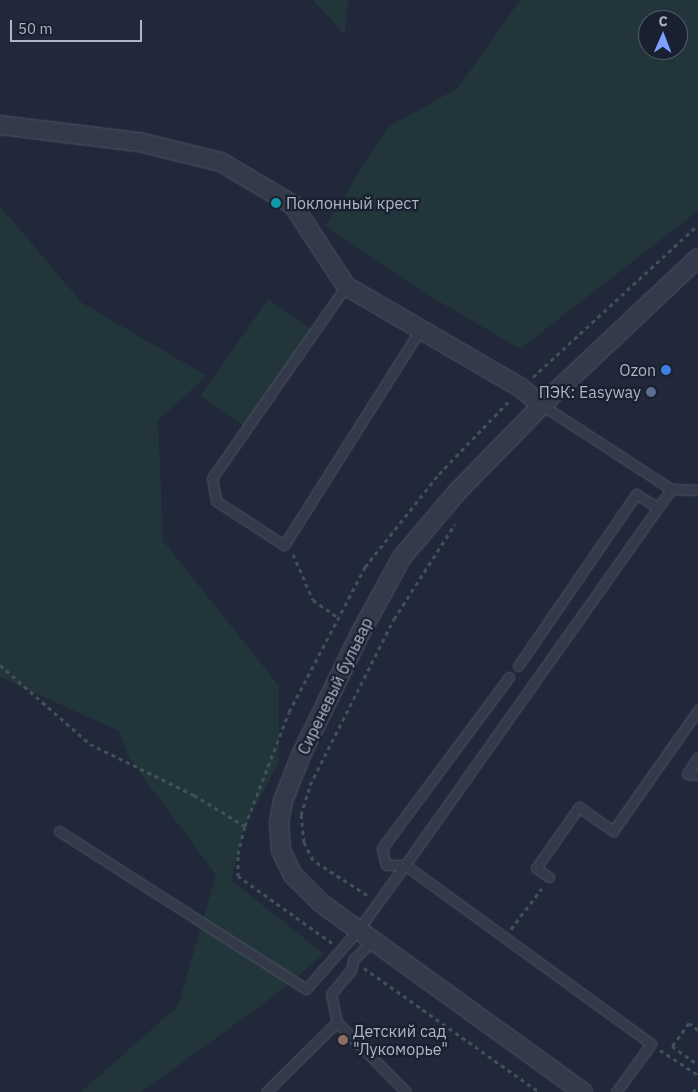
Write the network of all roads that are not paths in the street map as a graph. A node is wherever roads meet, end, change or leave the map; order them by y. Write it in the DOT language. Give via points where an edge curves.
graph roads {
  1 [pos="0,125"];
  2 [pos="698,258"];
  3 [pos="346,286"];
  4 [pos="420,330"];
  5 [pos="542,405"];
  6 [pos="671,489"];
  7 [pos="698,490"];
  8 [pos="658,508"];
  9 [pos="518,666"];
  10 [pos="509,677"];
  11 [pos="698,710"];
  12 [pos="698,757"];
  13 [pos="698,775"];
  14 [pos="59,831"];
  15 [pos="405,865"];
  16 [pos="550,877"];
  17 [pos="358,930"];
  18 [pos="372,941"];
  19 [pos="338,1022"];
  20 [pos="266,1092"];
  21 [pos="406,1092"];
  22 [pos="583,1092"];
  23 [pos="616,1092"];
  1 -- 3 [label="street" via="139,142 221,162 293,205"];
  2 -- 5 [label="street, Сиреневый бульвар"];
  3 -- 4 [label="street"];
  3 -- 4 [label="lane" via="212,478 216,501 284,545"];
  4 -- 5 [label="street" via="521,388"];
  5 -- 6 [label="lane"];
  5 -- 17 [label="street, Сиреневый бульвар" via="458,491 402,557 301,755 283,801 279,823 281,850 292,876"];
  6 -- 7 [label="lane"];
  6 -- 8 [label="lane"];
  8 -- 9 [label="lane" via="636,494"];
  8 -- 15 [label="lane"];
  10 -- 15 [label="lane" via="382,848 386,865"];
  11 -- 16 [label="lane" via="612,831 579,807 536,868"];
  12 -- 13 [label="lane" via="687,774"];
  14 -- 17 [label="lane" via="306,989"];
  15 -- 17 [label="lane"];
  15 -- 23 [label="lane" via="651,1044"];
  17 -- 18 [label="street, Сиреневый бульвар"];
  18 -- 19 [label="lane" via="353,960 351,970 330,994"];
  18 -- 22 [label="street, Сиреневый бульвар"];
  19 -- 20 [label="lane"];
  19 -- 21 [label="lane"];
}
